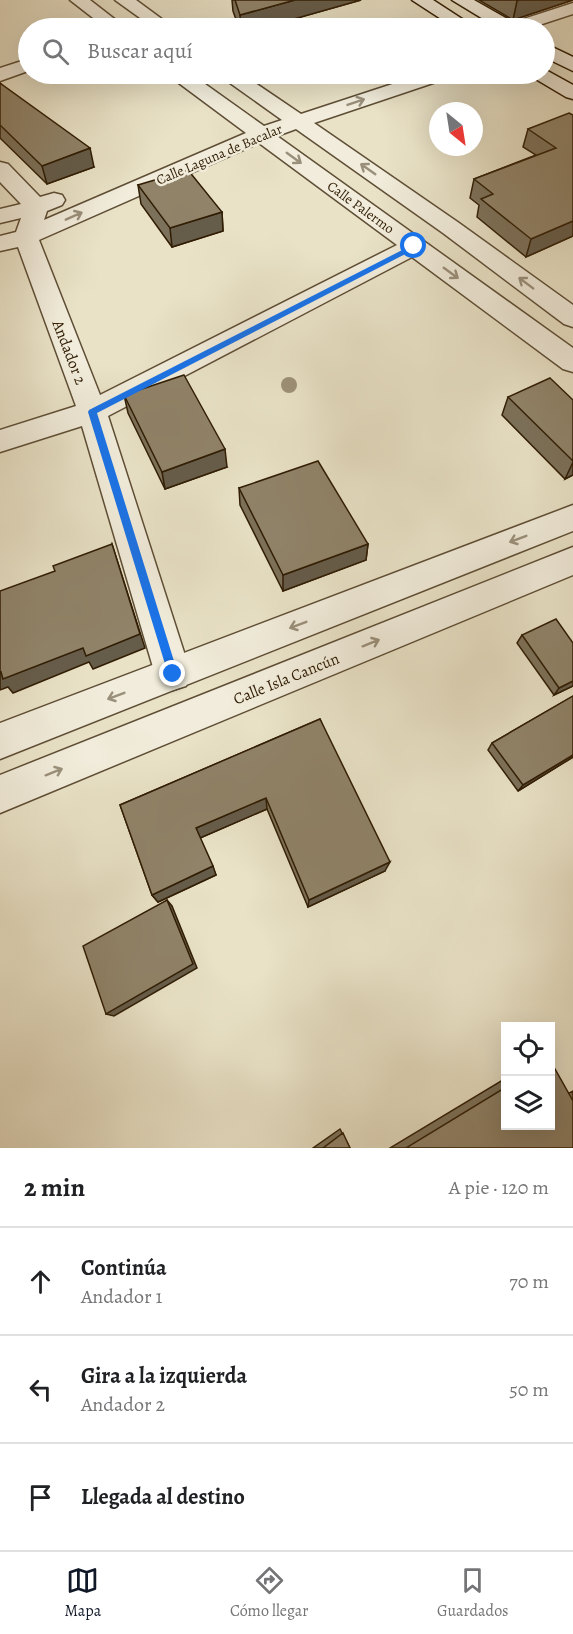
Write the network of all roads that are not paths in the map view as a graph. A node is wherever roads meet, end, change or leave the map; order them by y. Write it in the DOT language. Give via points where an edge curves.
graph roads {
  1 [pos="79,0"];
  2 [pos="124,0"];
  3 [pos="421,0"];
  4 [pos="461,0"];
  5 [pos="573,8"];
  6 [pos="103,18"];
  7 [pos="150,18"];
  8 [pos="451,18"];
  9 [pos="494,18"];
  10 [pos="542,18"];
  11 [pos="555,47"];
  12 [pos="573,65"];
  13 [pos="18,69"];
  14 [pos="0,75"];
  15 [pos="555,82"];
  16 [pos="189,84"];
  17 [pos="244,84"];
  18 [pos="411,84"];
  19 [pos="573,93"];
  20 [pos="298,99"];
  21 [pos="276,106"];
  22 [pos="299,121"];
  23 [pos="230,124"];
  24 [pos="261,134"];
  25 [pos="0,169"];
  26 [pos="69,193"];
  27 [pos="37,207"];
  28 [pos="0,216"];
  29 [pos="13,240"];
  30 [pos="414,246"];
  31 [pos="573,318"];
  32 [pos="573,362"];
  33 [pos="92,412"];
  34 [pos="0,441"];
  35 [pos="573,518"];
  36 [pos="573,561"];
  37 [pos="173,674"];
  38 [pos="0,741"];
  39 [pos="0,794"];
  1 -- 6 [label="street"];
  2 -- 7 [label="street"];
  3 -- 8 [label="street"];
  4 -- 9 [label="street"];
  5 -- 10 [label="street"];
  11 -- 12 [label="street"];
  13 -- 14 [label="street"];
  15 -- 19 [label="street"];
  16 -- 23 [label="street, Calle Palermo"];
  17 -- 21 [label="street"];
  22 -- 18 [label="street, Calle Laguna de Bacalar, one-way"];
  20 -- 21 [label="street, Calle Laguna de Bacalar"];
  21 -- 22 [label="street"];
  21 -- 23 [label="street, Calle Laguna de Bacalar"];
  22 -- 24 [label="street, Calle Laguna de Bacalar"];
  31 -- 22 [label="street, one-way"];
  23 -- 24 [label="street, Calle Palermo"];
  29 -- 24 [label="street, Calle Laguna de Bacalar, one-way"];
  24 -- 30 [label="street, Calle Palermo, one-way"];
  25 -- 27 [label="street"];
  26 -- 27 [label="street"];
  27 -- 28 [label="street"];
  27 -- 29 [label="street"];
  29 -- 33 [label="street, Andador 2"];
  30 -- 32 [label="street, Calle Palermo, one-way"];
  30 -- 33 [label="street"];
  33 -- 34 [label="street"];
  33 -- 37 [label="street, Andador 2"];
  35 -- 37 [label="street, one-way"];
  39 -- 36 [label="street, Calle Isla Cancún, one-way"];
  37 -- 38 [label="street, one-way"];
}
